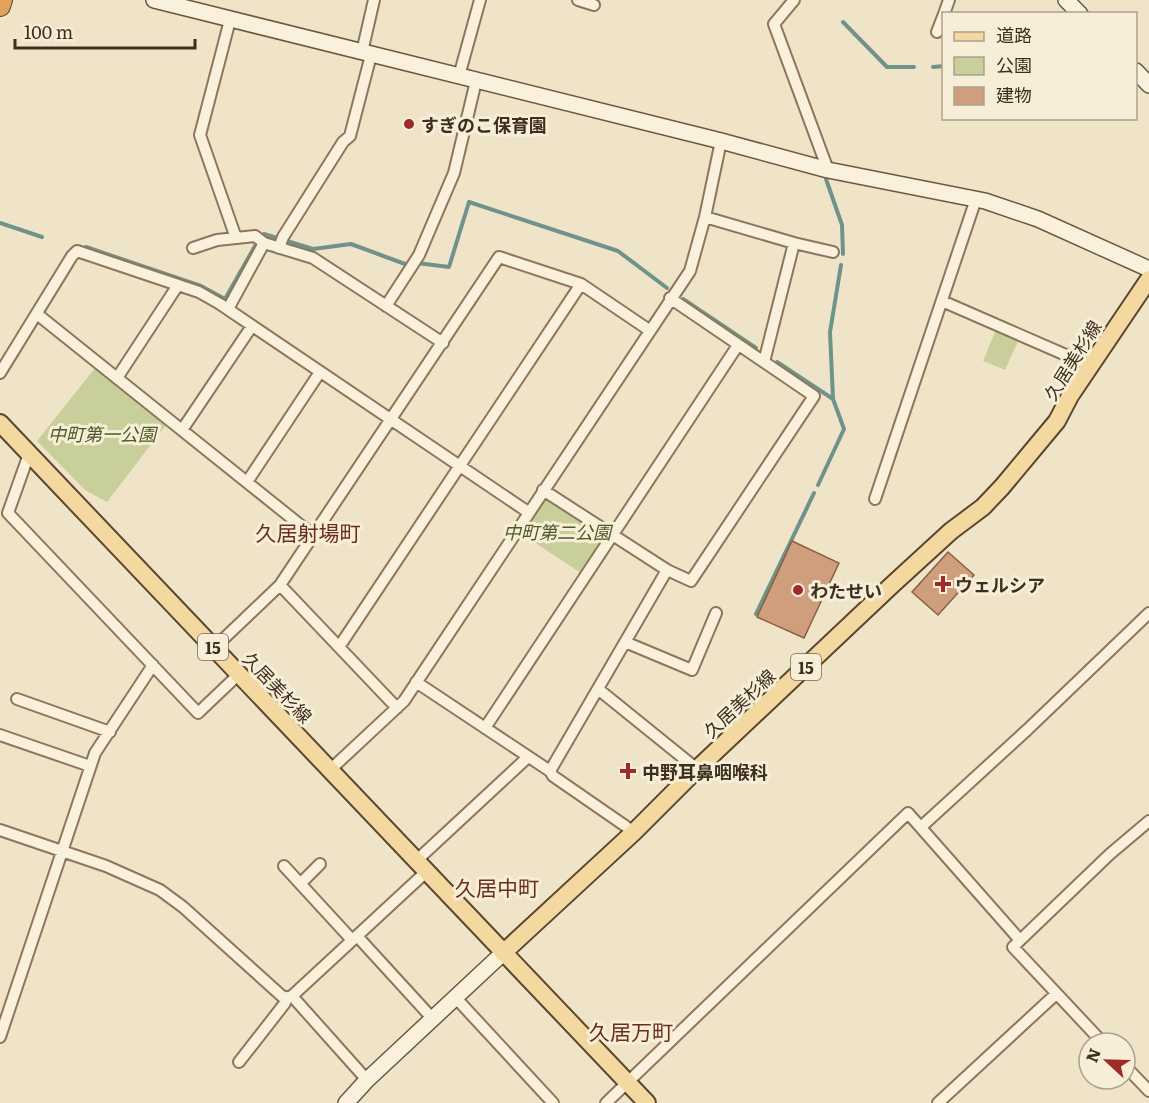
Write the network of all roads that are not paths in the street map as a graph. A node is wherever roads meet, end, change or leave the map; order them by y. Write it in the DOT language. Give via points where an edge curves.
graph roads {
  1 [pos="2,0"];
  2 [pos="154,0"];
  3 [pos="374,0"];
  4 [pos="480,0"];
  5 [pos="578,0"];
  6 [pos="794,0"];
  7 [pos="1066,0"];
  8 [pos="594,5"];
  9 [pos="0,6"];
  10 [pos="1078,12"];
  11 [pos="942,19"];
  12 [pos="230,20"];
  13 [pos="937,32"];
  14 [pos="366,53"];
  15 [pos="1137,72"];
  16 [pos="459,76"];
  17 [pos="476,81"];
  18 [pos="1149,85"];
  19 [pos="721,141"];
  20 [pos="828,170"];
  21 [pos="976,199"];
  22 [pos="705,217"];
  23 [pos="236,238"];
  24 [pos="264,243"];
  25 [pos="281,243"];
  26 [pos="794,243"];
  27 [pos="193,248"];
  28 [pos="833,252"];
  29 [pos="1149,269"];
  30 [pos="581,284"];
  31 [pos="178,285"];
  32 [pos="1147,288"];
  33 [pos="670,298"];
  34 [pos="942,301"];
  35 [pos="386,306"];
  36 [pos="228,309"];
  37 [pos="37,314"];
  38 [pos="252,326"];
  39 [pos="649,330"];
  40 [pos="443,343"];
  41 [pos="738,345"];
  42 [pos="764,362"];
  43 [pos="1091,366"];
  44 [pos="320,372"];
  45 [pos="0,373"];
  46 [pos="117,378"];
  47 [pos="392,420"];
  48 [pos="0,423"];
  49 [pos="182,430"];
  50 [pos="29,454"];
  51 [pos="460,466"];
  52 [pos="247,482"];
  53 [pos="543,490"];
  54 [pos="875,499"];
  55 [pos="528,512"];
  56 [pos="612,535"];
  57 [pos="314,536"];
  58 [pos="667,570"];
  59 [pos="280,585"];
  60 [pos="716,612"];
  61 [pos="1149,613"];
  62 [pos="625,642"];
  63 [pos="339,647"];
  64 [pos="214,648"];
  65 [pos="153,665"];
  66 [pos="239,674"];
  67 [pos="416,682"];
  68 [pos="598,689"];
  69 [pos="17,699"];
  70 [pos="397,708"];
  71 [pos="485,728"];
  72 [pos="110,732"];
  73 [pos="0,735"];
  74 [pos="528,757"];
  75 [pos="90,766"];
  76 [pos="698,769"];
  77 [pos="330,770"];
  78 [pos="550,771"];
  79 [pos="1149,821"];
  80 [pos="921,827"];
  81 [pos="0,830"];
  82 [pos="633,832"];
  83 [pos="63,851"];
  84 [pos="320,864"];
  85 [pos="284,866"];
  86 [pos="421,866"];
  87 [pos="301,883"];
  88 [pos="355,938"];
  89 [pos="1019,939"];
  90 [pos="503,952"];
  91 [pos="1056,994"];
  92 [pos="289,997"];
  93 [pos="455,997"];
  94 [pos="432,1018"];
  95 [pos="1091,1031"];
  96 [pos="0,1037"];
  97 [pos="239,1062"];
  98 [pos="1137,1078"];
  99 [pos="367,1080"];
  100 [pos="628,1082"];
  101 [pos="1149,1091"];
  102 [pos="346,1103"];
  103 [pos="553,1103"];
  104 [pos="606,1103"];
  105 [pos="647,1103"];
  106 [pos="938,1103"];
  1 -- 9 [label="highway"];
  2 -- 12 [label="street"];
  3 -- 14 [label="street"];
  4 -- 16 [label="street"];
  5 -- 8 [label="street"];
  6 -- 20 [label="street" via="774,24"];
  7 -- 10 [label="street"];
  11 -- 13 [label="street"];
  12 -- 14 [label="street"];
  12 -- 23 [label="street" via="200,135"];
  14 -- 16 [label="street"];
  14 -- 25 [label="street" via="350,136"];
  15 -- 18 [label="street"];
  16 -- 17 [label="street"];
  17 -- 19 [label="street"];
  17 -- 35 [label="street" via="454,173 413,265"];
  19 -- 20 [label="street"];
  19 -- 22 [label="street"];
  20 -- 21 [label="street"];
  21 -- 29 [label="street" via="1038,219"];
  21 -- 34 [label="street"];
  22 -- 26 [label="street"];
  22 -- 33 [label="street" via="690,271"];
  23 -- 24 [label="street" via="255,236"];
  23 -- 27 [label="street"];
  24 -- 25 [label="street"];
  24 -- 36 [label="street"];
  25 -- 35 [label="street" via="313,258"];
  26 -- 28 [label="street"];
  26 -- 42 [label="street"];
  30 -- 39 [label="street"];
  30 -- 40 [label="street" via="499,257"];
  30 -- 51 [label="street"];
  31 -- 36 [label="street"];
  31 -- 37 [label="street" via="77,251"];
  31 -- 46 [label="street"];
  32 -- 43 [label="main road, 久居美杉線 / 15"];
  33 -- 39 [label="street"];
  33 -- 41 [label="street"];
  34 -- 43 [label="street"];
  34 -- 54 [label="street"];
  35 -- 40 [label="street"];
  36 -- 38 [label="street"];
  37 -- 45 [label="street"];
  37 -- 46 [label="street"];
  38 -- 44 [label="street"];
  38 -- 49 [label="street"];
  39 -- 53 [label="street"];
  40 -- 47 [label="street"];
  41 -- 42 [label="street"];
  41 -- 56 [label="street"];
  42 -- 58 [label="street" via="814,396 691,581"];
  43 -- 76 [label="main road, 久居美杉線 / 15" via="1057,421 990,500 892,585"];
  44 -- 47 [label="street"];
  44 -- 52 [label="street"];
  46 -- 49 [label="street"];
  47 -- 51 [label="street"];
  47 -- 57 [label="street"];
  48 -- 50 [label="main road, 久居美杉線 / 15"];
  49 -- 52 [label="street"];
  50 -- 64 [label="main road, 久居美杉線 / 15"];
  50 -- 65 [label="street" via="8,513"];
  51 -- 55 [label="street"];
  51 -- 63 [label="street"];
  52 -- 57 [label="street"];
  53 -- 55 [label="street"];
  53 -- 56 [label="street"];
  55 -- 67 [label="street"];
  56 -- 58 [label="street"];
  56 -- 71 [label="street"];
  57 -- 59 [label="street"];
  58 -- 62 [label="street"];
  59 -- 63 [label="street"];
  59 -- 64 [label="street"];
  60 -- 62 [label="street" via="692,670"];
  61 -- 80 [label="street"];
  62 -- 68 [label="street"];
  63 -- 70 [label="street"];
  64 -- 66 [label="main road, 久居美杉線 / 15"];
  65 -- 66 [label="street" via="198,713"];
  65 -- 72 [label="street"];
  66 -- 77 [label="main road, 久居美杉線 / 15"];
  67 -- 70 [label="street"];
  67 -- 71 [label="street"];
  68 -- 76 [label="street"];
  68 -- 78 [label="street"];
  69 -- 72 [label="street"];
  70 -- 77 [label="street"];
  71 -- 74 [label="street"];
  72 -- 75 [label="street"];
  73 -- 75 [label="street"];
  74 -- 78 [label="street"];
  74 -- 86 [label="street"];
  75 -- 83 [label="street"];
  76 -- 82 [label="main road, 久居美杉線 / 15"];
  77 -- 86 [label="main road, 久居美杉線 / 15"];
  78 -- 82 [label="street"];
  79 -- 89 [label="street"];
  80 -- 89 [label="street"];
  80 -- 100 [label="street" via="908,813"];
  81 -- 83 [label="street"];
  82 -- 90 [label="main road, 久居美杉線 / 15"];
  83 -- 92 [label="street" via="160,890 279,995"];
  83 -- 96 [label="street"];
  84 -- 87 [label="street"];
  85 -- 87 [label="street"];
  86 -- 88 [label="street"];
  86 -- 90 [label="main road, 久居美杉線 / 15"];
  87 -- 88 [label="street"];
  88 -- 92 [label="street"];
  88 -- 94 [label="street"];
  89 -- 91 [label="street" via="1013,946"];
  90 -- 93 [label="street"];
  90 -- 100 [label="main road, 久居美杉線 / 15"];
  91 -- 95 [label="street"];
  91 -- 106 [label="street"];
  92 -- 97 [label="street"];
  92 -- 99 [label="street"];
  93 -- 94 [label="street"];
  93 -- 103 [label="street"];
  94 -- 99 [label="street"];
  98 -- 101 [label="street"];
  99 -- 102 [label="street"];
  100 -- 104 [label="street"];
  100 -- 105 [label="main road, 久居美杉線 / 15"];
}
